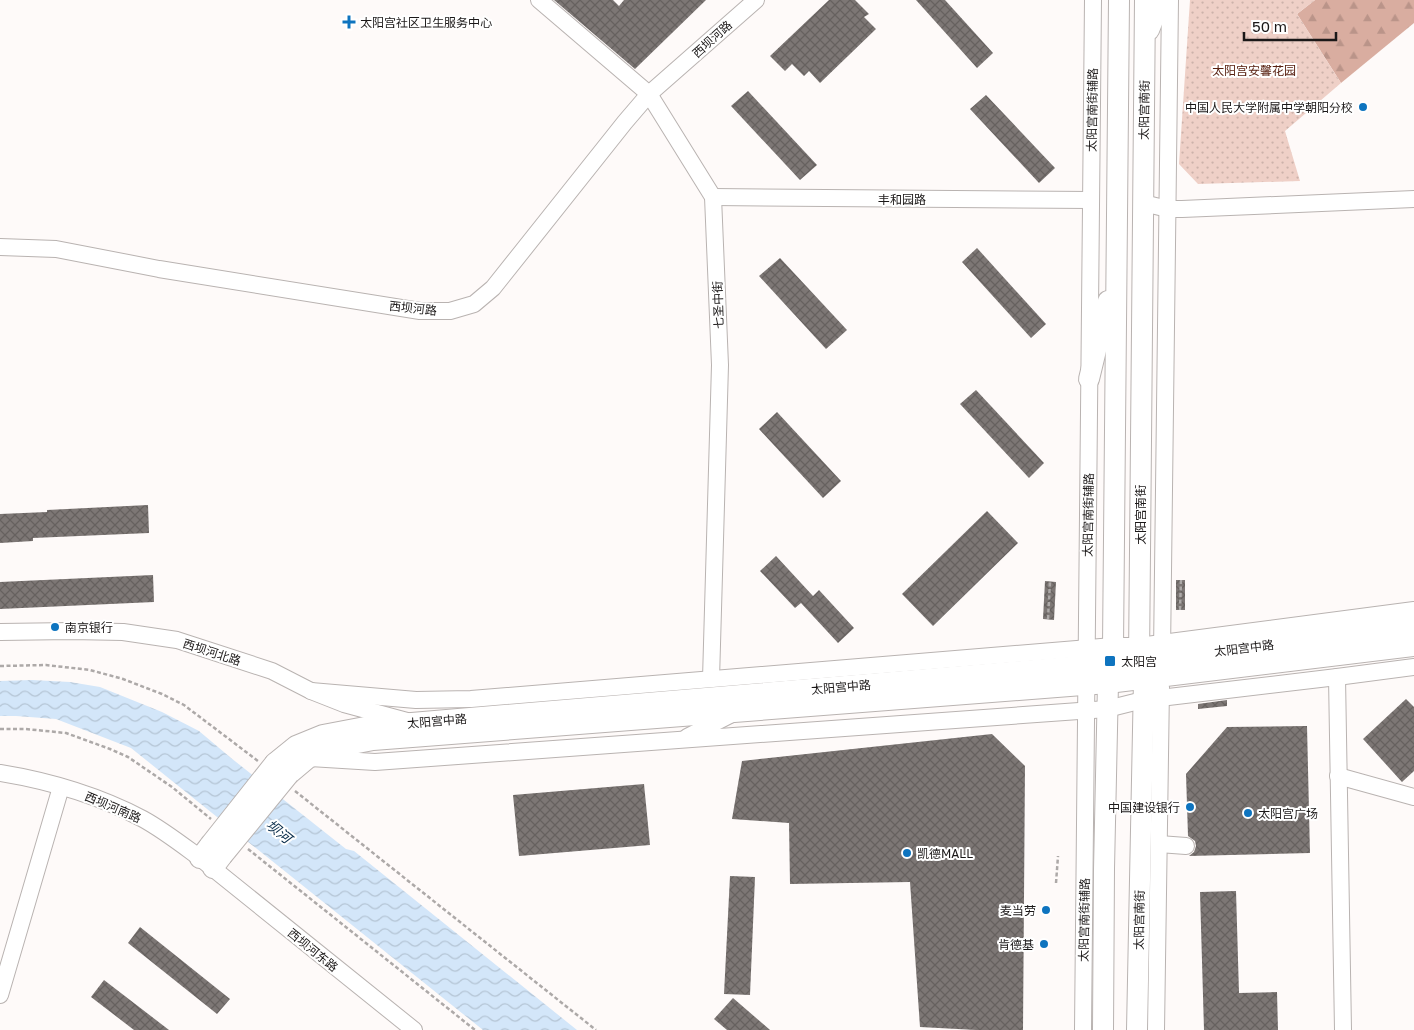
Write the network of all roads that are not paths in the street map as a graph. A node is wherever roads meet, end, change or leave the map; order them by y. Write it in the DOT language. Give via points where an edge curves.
graph roads {
  1 [pos="539,0"];
  2 [pos="756,0"];
  3 [pos="1093,0"];
  4 [pos="1119,0"];
  5 [pos="1145,0"];
  6 [pos="1161,0"];
  7 [pos="1170,0"];
  8 [pos="1145,41"];
  9 [pos="649,94"];
  10 [pos="713,198"];
  11 [pos="1414,199"];
  12 [pos="1091,200"];
  13 [pos="1143,203"];
  14 [pos="1168,210"];
  15 [pos="0,247"];
  16 [pos="1116,267"];
  17 [pos="1090,379"];
  18 [pos="1414,610"];
  19 [pos="1414,627"];
  20 [pos="0,632"];
  21 [pos="1414,646"];
  22 [pos="1113,655"];
  23 [pos="1151,661"];
  24 [pos="1087,666"];
  25 [pos="1414,666"];
  26 [pos="1337,677"];
  27 [pos="711,679"];
  28 [pos="668,683"];
  29 [pos="1108,683"];
  30 [pos="311,691"];
  31 [pos="751,694"];
  32 [pos="1152,699"];
  33 [pos="868,702"];
  34 [pos="1107,709"];
  35 [pos="1086,710"];
  36 [pos="734,712"];
  37 [pos="414,723"];
  38 [pos="870,726"];
  39 [pos="680,740"];
  40 [pos="308,758"];
  41 [pos="280,772"];
  42 [pos="0,773"];
  43 [pos="1338,776"];
  44 [pos="60,786"];
  45 [pos="1414,796"];
  46 [pos="1159,844"];
  47 [pos="1186,846"];
  48 [pos="211,857"];
  49 [pos="0,995"];
  50 [pos="414,1030"];
  51 [pos="1083,1030"];
  52 [pos="1103,1030"];
  53 [pos="1137,1030"];
  54 [pos="1156,1030"];
  55 [pos="1343,1030"];
  1 -- 9 [label="street, 七圣中街"];
  2 -- 9 [label="street, 西坝河路"];
  3 -- 12 [label="street, 太阳宫南街辅路"];
  4 -- 16 [label="main road, 太阳宫南街"];
  5 -- 8 [label="main road, 太阳宫南街"];
  6 -- 8 [label="main road"];
  7 -- 14 [label="street, 太阳宫南街"];
  8 -- 13 [label="main road, 太阳宫南街"];
  9 -- 10 [label="street, 七圣中街"];
  9 -- 15 [label="street, 西坝河路" via="493,288 474,304 450,311 420,311 56,249"];
  10 -- 12 [label="street, 丰和园路"];
  10 -- 27 [label="street, 七圣中街" via="720,365"];
  11 -- 14 [label="street"];
  12 -- 17 [label="street, 太阳宫南街辅路"];
  13 -- 14 [label="street"];
  13 -- 23 [label="main road, 太阳宫南街"];
  14 -- 23 [label="street, 太阳宫南街"];
  16 -- 17 [label="main road"];
  16 -- 22 [label="main road, 太阳宫南街"];
  17 -- 24 [label="street, 太阳宫南街辅路"];
  18 -- 23 [label="street, 太阳宫中路"];
  19 -- 23 [label="main road, 太阳宫中路"];
  20 -- 30 [label="street, 西坝河北路" via="123,632 177,640 272,671"];
  21 -- 23 [label="main road, 太阳宫中路"];
  22 -- 23 [label="main road, 太阳宫中路"];
  22 -- 24 [label="main road, 太阳宫中路"];
  22 -- 29 [label="main road, 太阳宫南街"];
  23 -- 29 [label="main road, 太阳宫中路"];
  23 -- 32 [label="main road, 太阳宫南街"];
  24 -- 27 [label="street, 太阳宫中路"];
  24 -- 29 [label="main road, 太阳宫中路"];
  24 -- 31 [label="main road, 太阳宫中路"];
  24 -- 33 [label="main road, 太阳宫中路"];
  24 -- 35 [label="street, 太阳宫南街辅路"];
  25 -- 26 [label="street"];
  26 -- 32 [label="street"];
  26 -- 43 [label="street"];
  27 -- 28 [label="street, 太阳宫中路"];
  28 -- 30 [label="street, 太阳宫中路" via="471,699 416,700"];
  28 -- 31 [label="street"];
  29 -- 34 [label="main road, 太阳宫南街"];
  30 -- 37 [label="street, 西坝河北路" via="344,704"];
  31 -- 37 [label="main road, 太阳宫中路"];
  32 -- 34 [label="street"];
  32 -- 46 [label="street, 太阳宫南街"];
  32 -- 53 [label="main road, 太阳宫南街"];
  33 -- 36 [label="main road, 太阳宫中路"];
  33 -- 38 [label="street"];
  34 -- 35 [label="street"];
  34 -- 52 [label="main road, 太阳宫南街"];
  35 -- 38 [label="street"];
  35 -- 51 [label="street, 太阳宫南街辅路"];
  36 -- 39 [label="street"];
  36 -- 40 [label="main road, 太阳宫中路" via="373,740 332,748"];
  37 -- 41 [label="main road, 太阳宫中路" via="323,735 296,746"];
  38 -- 39 [label="street"];
  39 -- 40 [label="street" via="375,762"];
  40 -- 41 [label="main road, 太阳宫中路"];
  41 -- 48 [label="main road, bridge"];
  42 -- 44 [label="street, 西坝河南路"];
  43 -- 45 [label="street"];
  43 -- 55 [label="street"];
  44 -- 48 [label="street, 西坝河南路" via="142,819"];
  44 -- 49 [label="street"];
  46 -- 47 [label="street"];
  46 -- 54 [label="street, 太阳宫南街"];
  48 -- 50 [label="street, 西坝河东路"];
}
